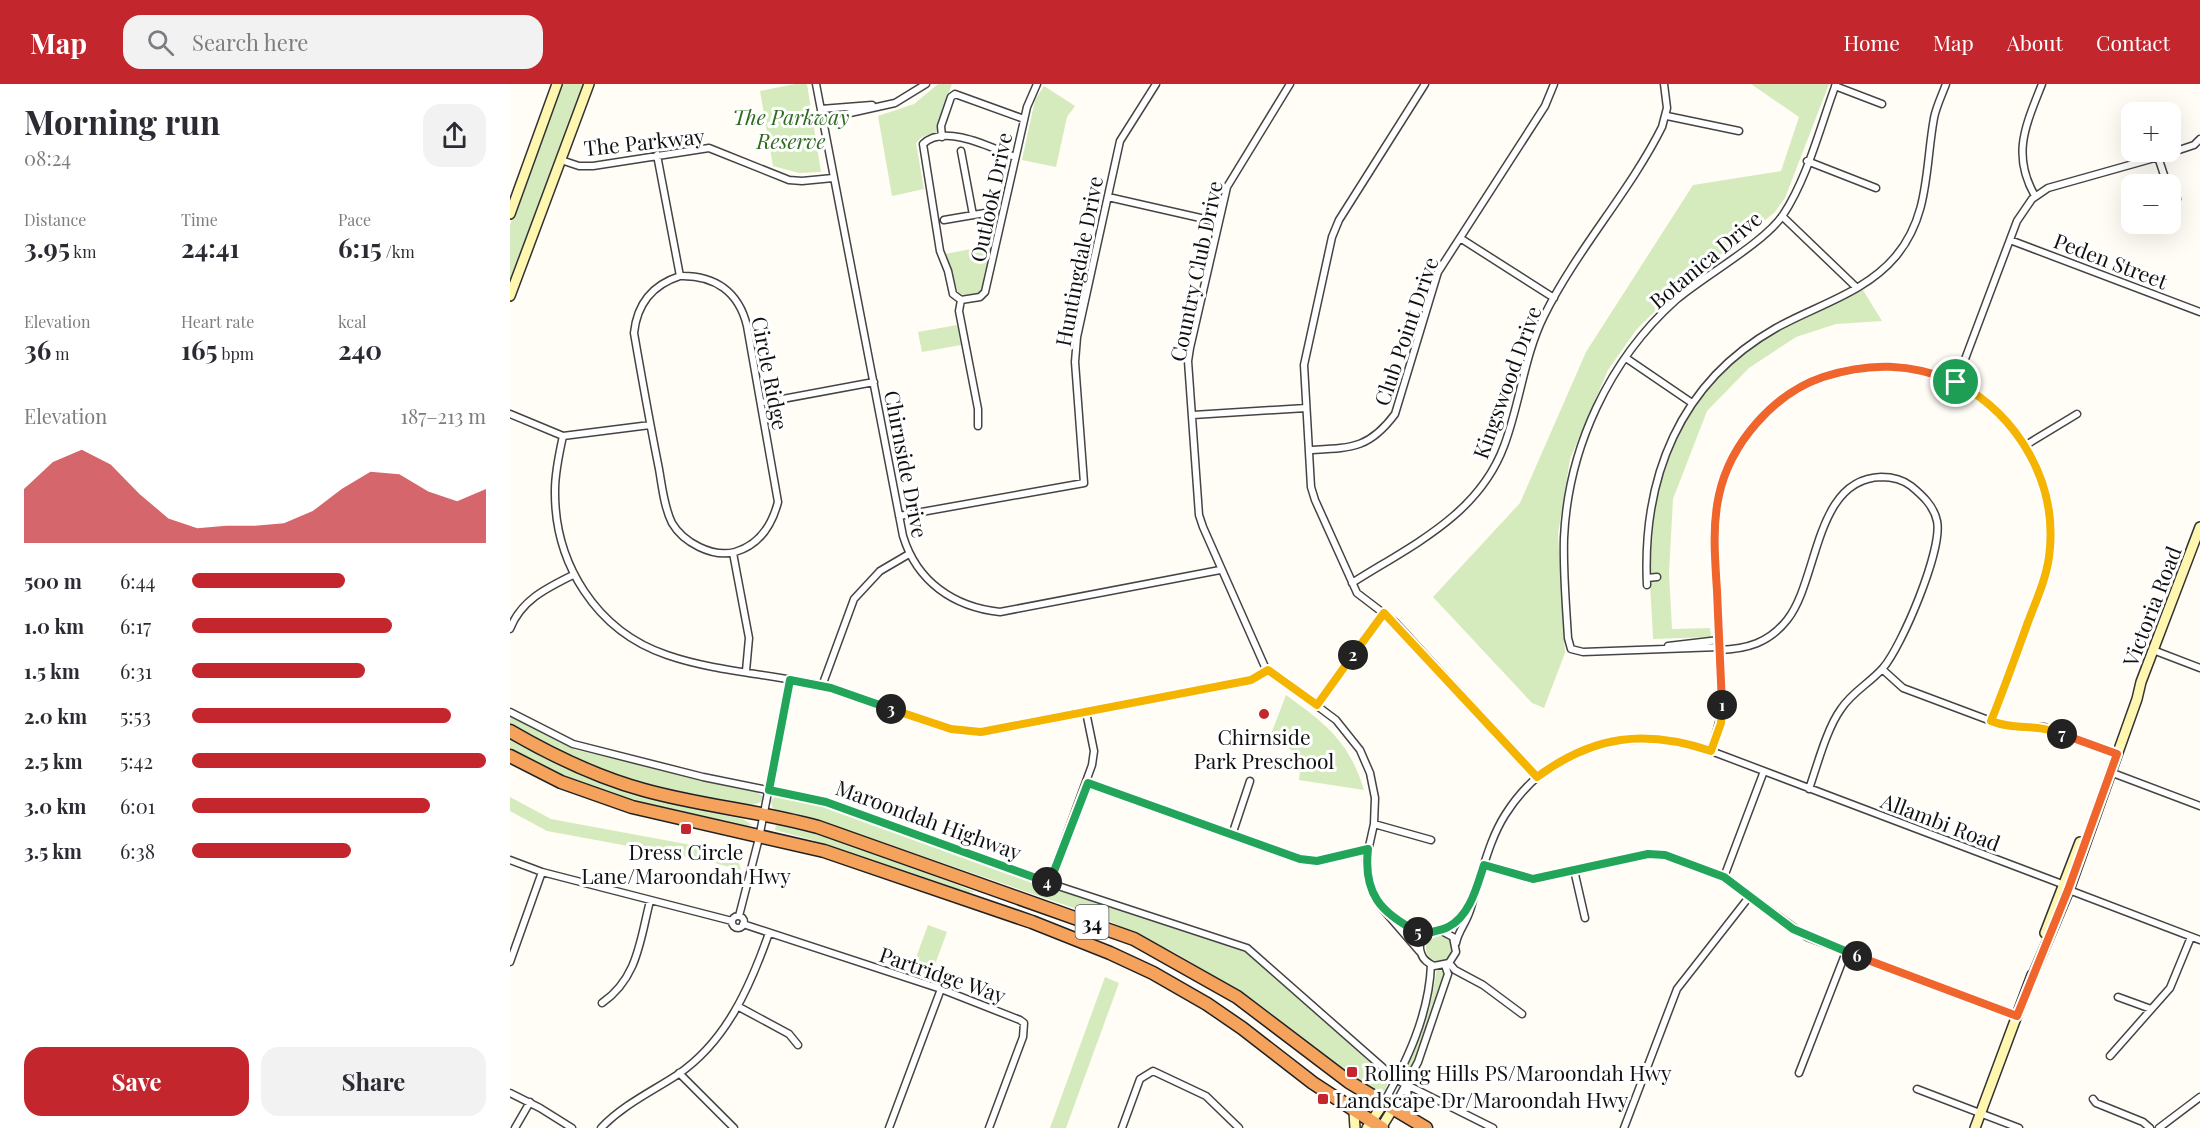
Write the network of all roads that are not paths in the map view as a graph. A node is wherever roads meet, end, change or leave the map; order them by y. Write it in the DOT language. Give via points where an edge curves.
graph roads {
  1 [pos="557,84"];
  2 [pos="589,84"];
  3 [pos="816,84"];
  4 [pos="926,84"];
  5 [pos="1037,84"];
  6 [pos="1156,84"];
  7 [pos="1290,84"];
  8 [pos="1425,84"];
  9 [pos="1554,84"];
  10 [pos="1664,84"];
  11 [pos="1946,84"];
  12 [pos="2042,84"];
  13 [pos="1835,85"];
  14 [pos="1882,104"];
  15 [pos="885,106"];
  16 [pos="821,109"];
  17 [pos="1666,116"];
  18 [pos="823,119"];
  19 [pos="1024,119"];
  20 [pos="1739,131"];
  21 [pos="942,137"];
  22 [pos="2200,139"];
  23 [pos="2181,149"];
  24 [pos="961,151"];
  25 [pos="657,155"];
  26 [pos="1015,157"];
  27 [pos="561,160"];
  28 [pos="1807,161"];
  29 [pos="2140,162"];
  30 [pos="833,178"];
  31 [pos="1876,188"];
  32 [pos="2035,196"];
  33 [pos="1108,197"];
  34 [pos="991,212"];
  35 [pos="510,214"];
  36 [pos="973,215"];
  37 [pos="1782,216"];
  38 [pos="944,220"];
  39 [pos="1218,222"];
  40 [pos="1460,238"];
  41 [pos="2010,240"];
  42 [pos="680,276"];
  43 [pos="1857,288"];
  44 [pos="510,296"];
  45 [pos="1554,298"];
  46 [pos="960,300"];
  47 [pos="2200,312"];
  48 [pos="1626,358"];
  49 [pos="874,382"];
  50 [pos="1956,382"];
  51 [pos="761,403"];
  52 [pos="1692,403"];
  53 [pos="1306,408"];
  54 [pos="510,414"];
  55 [pos="2077,414"];
  56 [pos="1193,415"];
  57 [pos="650,425"];
  58 [pos="978,426"];
  59 [pos="563,436"];
  60 [pos="2026,445"];
  61 [pos="1310,450"];
  62 [pos="899,516"];
  63 [pos="2199,532"];
  64 [pos="2200,544"];
  65 [pos="733,553"];
  66 [pos="909,555"];
  67 [pos="1220,570"];
  68 [pos="573,575"];
  69 [pos="1657,577"];
  70 [pos="1352,584"];
  71 [pos="1384,613"];
  72 [pos="510,629"];
  73 [pos="1719,646"];
  74 [pos="2156,651"];
  75 [pos="2200,668"];
  76 [pos="1882,669"];
  77 [pos="1268,670"];
  78 [pos="746,671"];
  79 [pos="790,680"];
  80 [pos="822,686"];
  81 [pos="1317,705"];
  82 [pos="510,712"];
  83 [pos="1086,712"];
  84 [pos="1991,721"];
  85 [pos="510,731"];
  86 [pos="1711,751"];
  87 [pos="2117,754"];
  88 [pos="510,756"];
  89 [pos="1764,771"];
  90 [pos="2110,772"];
  91 [pos="1537,777"];
  92 [pos="1250,781"];
  93 [pos="1088,783"];
  94 [pos="1809,789"];
  95 [pos="769,790"];
  96 [pos="2200,806"];
  97 [pos="764,813"];
  98 [pos="1374,824"];
  99 [pos="760,835"];
  100 [pos="1232,835"];
  101 [pos="1431,840"];
  102 [pos="1368,849"];
  103 [pos="510,860"];
  104 [pos="1484,865"];
  105 [pos="1574,870"];
  106 [pos="542,872"];
  107 [pos="1724,877"];
  108 [pos="1049,883"];
  109 [pos="986,884"];
  110 [pos="2065,887"];
  111 [pos="1474,897"];
  112 [pos="1749,897"];
  113 [pos="650,900"];
  114 [pos="978,905"];
  115 [pos="739,916"];
  116 [pos="1390,917"];
  117 [pos="1585,918"];
  118 [pos="732,921"];
  119 [pos="743,924"];
  120 [pos="1440,930"];
  121 [pos="769,933"];
  122 [pos="1426,935"];
  123 [pos="2191,937"];
  124 [pos="2200,940"];
  125 [pos="1456,943"];
  126 [pos="1420,952"];
  127 [pos="1846,952"];
  128 [pos="510,962"];
  129 [pos="1431,964"];
  130 [pos="1447,964"];
  131 [pos="941,989"];
  132 [pos="2118,997"];
  133 [pos="602,1003"];
  134 [pos="739,1007"];
  135 [pos="2151,1009"];
  136 [pos="1522,1014"];
  137 [pos="2017,1016"];
  138 [pos="798,1045"];
  139 [pos="2110,1056"];
  140 [pos="1146,1064"];
  141 [pos="1149,1072"];
  142 [pos="679,1073"];
  143 [pos="1799,1074"];
  144 [pos="1397,1080"];
  145 [pos="1407,1086"];
  146 [pos="1917,1089"];
  147 [pos="510,1093"];
  148 [pos="2200,1097"];
  149 [pos="2093,1099"];
  150 [pos="530,1102"];
  151 [pos="1388,1107"];
  152 [pos="1354,1112"];
  153 [pos="1981,1114"];
  154 [pos="1410,1120"];
  155 [pos="1376,1127"];
  156 [pos="515,1128"];
  157 [pos="572,1128"];
  158 [pos="601,1128"];
  159 [pos="734,1128"];
  160 [pos="889,1128"];
  161 [pos="989,1128"];
  162 [pos="1122,1128"];
  163 [pos="1239,1128"];
  164 [pos="1355,1128"];
  165 [pos="1426,1128"];
  166 [pos="1492,1128"];
  167 [pos="1624,1128"];
  168 [pos="1975,1128"];
  169 [pos="2019,1128"];
  170 [pos="2150,1128"];
  171 [pos="2159,1128"];
  1 -- 35 [label="main road"];
  2 -- 27 [label="main road"];
  3 -- 16 [label="street, Chirnside Drive"];
  4 -- 15 [label="street"];
  5 -- 19 [label="street, Outlook Drive"];
  6 -- 33 [label="street, Huntingdale Drive" via="1120,141"];
  7 -- 39 [label="street, Country Club Drive" via="1232,174"];
  8 -- 53 [label="street" via="1335,228 1305,354"];
  9 -- 40 [label="street, Club Point Drive" via="1545,106"];
  10 -- 17 [label="street, Kingswood Drive" via="1668,99"];
  11 -- 43 [label="street" via="1934,116 1928,184 1916,223 1896,256"];
  12 -- 32 [label="street" via="2021,144"];
  13 -- 14 [label="street"];
  13 -- 28 [label="street, Botanica Drive"];
  15 -- 16 [label="street"];
  15 -- 18 [label="street"];
  16 -- 18 [label="street, Chirnside Drive"];
  17 -- 20 [label="street"];
  17 -- 45 [label="street, Kingswood Drive" via="1657,138"];
  18 -- 30 [label="street, Chirnside Drive"];
  19 -- 21 [label="street" via="955,94 941,126"];
  19 -- 26 [label="street, Outlook Drive"];
  21 -- 26 [label="street" via="964,138"];
  21 -- 46 [label="street" via="926,140 922,148 940,251 953,294"];
  22 -- 23 [label="street"];
  24 -- 36 [label="street"];
  25 -- 27 [label="street, The Parkway" via="593,166"];
  25 -- 30 [label="street, The Parkway" via="709,148 789,180"];
  25 -- 42 [label="street"];
  26 -- 46 [label="street, Outlook Drive" via="985,292 980,297"];
  27 -- 44 [label="main road"];
  28 -- 31 [label="street"];
  28 -- 37 [label="street, Botanica Drive"];
  29 -- 32 [label="street" via="2055,185"];
  30 -- 49 [label="street, Chirnside Drive"];
  32 -- 41 [label="street" via="2021,214"];
  33 -- 39 [label="street"];
  33 -- 62 [label="street, Huntingdale Drive" via="1075,350 1084,483"];
  34 -- 36 [label="street"];
  36 -- 38 [label="street"];
  37 -- 43 [label="street"];
  37 -- 48 [label="street, Botanica Drive" via="1674,302"];
  39 -- 56 [label="street, Country Club Drive" via="1188,361"];
  40 -- 45 [label="street"];
  40 -- 61 [label="street, Club Point Drive" via="1438,272 1395,414 1382,432 1366,443 1344,449"];
  41 -- 47 [label="street, Peden Street"];
  41 -- 50 [label="street"];
  42 -- 51 [label="street, Circle Ridge" via="711,279 729,291 741,306"];
  42 -- 57 [label="street" via="653,290 636,321 634,333"];
  43 -- 52 [label="street" via="1762,337 1725,366"];
  45 -- 70 [label="street, Kingswood Drive" via="1539,327 1504,447 1482,487 1435,532"];
  46 -- 58 [label="street"];
  48 -- 52 [label="street"];
  48 -- 73 [label="street, Botanica Drive" via="1598,403 1581,445 1570,489 1564,538 1568,644 1576,652"];
  49 -- 51 [label="street"];
  49 -- 62 [label="street, Chirnside Drive"];
  50 -- 60 [label="street" via="1989,404"];
  50 -- 73 [label="street" via="1896,366 1867,366 1815,380 1779,401 1762,417 1734,456 1719,496 1715,539"];
  51 -- 65 [label="street, Circle Ridge" via="778,502 771,522 759,538"];
  52 -- 69 [label="street" via="1669,444 1650,505 1647,581"];
  53 -- 56 [label="street"];
  53 -- 61 [label="street"];
  54 -- 59 [label="street"];
  55 -- 60 [label="street"];
  56 -- 67 [label="street, Country Club Drive" via="1199,515"];
  57 -- 59 [label="street"];
  57 -- 65 [label="street" via="667,509 678,531 708,551"];
  59 -- 68 [label="street" via="556,468 556,513"];
  60 -- 84 [label="street" via="2045,488 2049,556"];
  61 -- 70 [label="street" via="1315,500"];
  62 -- 66 [label="street, Chirnside Drive"];
  63 -- 74 [label="main road, Victoria Road"];
  64 -- 74 [label="main road, Victoria Road"];
  65 -- 78 [label="street" via="749,638"];
  66 -- 67 [label="street, Chirnside Drive" via="929,582 945,594 980,610 1000,612"];
  66 -- 80 [label="street" via="880,571 854,599"];
  67 -- 77 [label="street, Country Club Drive"];
  68 -- 72 [label="street" via="536,594"];
  68 -- 78 [label="street" via="600,612 649,648 683,660"];
  70 -- 71 [label="street" via="1357,593"];
  71 -- 81 [label="street"];
  71 -- 91 [label="street"];
  73 -- 76 [label="street, Botanica Drive" via="1747,647 1765,641 1777,631 1795,607 1837,500 1856,483 1888,477 1904,480 1921,494 1937,520 1938,533 1937,547 1900,643"];
  73 -- 86 [label="street" via="1722,712"];
  74 -- 75 [label="street"];
  74 -- 87 [label="main road, Victoria Road"];
  76 -- 84 [label="street" via="1904,688"];
  76 -- 94 [label="street, Botanica Drive" via="1839,711"];
  77 -- 81 [label="street, Country Club Drive"];
  77 -- 83 [label="street" via="1251,680"];
  78 -- 79 [label="street"];
  79 -- 80 [label="street"];
  79 -- 95 [label="street"];
  80 -- 83 [label="street" via="966,732"];
  81 -- 98 [label="street, Country Club Drive" via="1345,729 1363,756 1373,786"];
  82 -- 95 [label="street, Maroondah Highway" via="573,744"];
  83 -- 93 [label="street" via="1094,751"];
  84 -- 87 [label="street" via="2005,726 2044,727"];
  85 -- 97 [label="highway, Maroondah Highway / 34" via="555,757 612,780 669,796"];
  86 -- 89 [label="street, Allambi Road"];
  86 -- 91 [label="street, Allambi Road" via="1660,738 1619,740 1581,750"];
  87 -- 90 [label="main road, Victoria Road"];
  88 -- 99 [label="highway, 34" via="561,782 632,807"];
  89 -- 94 [label="street, Allambi Road"];
  89 -- 107 [label="street"];
  90 -- 96 [label="street"];
  90 -- 110 [label="main road, Victoria Road"];
  91 -- 104 [label="street, Allambi Road" via="1505,814"];
  92 -- 100 [label="street"];
  93 -- 100 [label="street"];
  93 -- 108 [label="street"];
  94 -- 110 [label="street, Allambi Road"];
  95 -- 97 [label="street"];
  95 -- 108 [label="street, Maroondah Highway" via="826,802"];
  97 -- 99 [label="street"];
  97 -- 109 [label="highway, Maroondah Highway / 34" via="819,827"];
  98 -- 101 [label="street"];
  98 -- 102 [label="street, Country Club Drive"];
  99 -- 114 [label="highway, 34" via="824,851"];
  99 -- 115 [label="street"];
  100 -- 102 [label="street" via="1309,861"];
  102 -- 116 [label="street, Country Club Drive" via="1367,871 1373,891"];
  103 -- 106 [label="street"];
  104 -- 105 [label="street" via="1527,878"];
  104 -- 111 [label="street, Allambi Road"];
  105 -- 107 [label="street" via="1648,854 1665,855"];
  105 -- 117 [label="street"];
  106 -- 113 [label="street"];
  106 -- 128 [label="street"];
  107 -- 112 [label="street"];
  108 -- 144 [label="street, Maroondah Highway" via="1247,948"];
  109 -- 114 [label="highway"];
  109 -- 151 [label="highway, Maroondah Highway / 34" via="1097,924 1159,952 1237,997"];
  110 -- 123 [label="street, Allambi Road"];
  110 -- 137 [label="main road, Victoria Road"];
  111 -- 120 [label="street" via="1458,920"];
  111 -- 125 [label="street, Allambi Road"];
  112 -- 127 [label="street" via="1806,937"];
  112 -- 167 [label="street" via="1677,988"];
  113 -- 118 [label="street"];
  113 -- 133 [label="street" via="634,966 627,981"];
  114 -- 152 [label="highway, 34" via="1087,943 1154,973 1242,1028"];
  115 -- 118 [label="street"];
  115 -- 119 [label="street"];
  116 -- 122 [label="street, Country Club Drive"];
  116 -- 126 [label="street, Country Club Drive"];
  118 -- 119 [label="street, Partridge Way" via="735,927"];
  119 -- 121 [label="street, Partridge Way"];
  120 -- 122 [label="street"];
  120 -- 125 [label="street" via="1450,934"];
  121 -- 131 [label="street, Partridge Way"];
  121 -- 134 [label="street"];
  122 -- 126 [label="street"];
  123 -- 124 [label="street, Allambi Road"];
  123 -- 135 [label="street" via="2170,988"];
  125 -- 130 [label="street" via="1456,952"];
  126 -- 129 [label="street"];
  127 -- 137 [label="street"];
  127 -- 143 [label="street"];
  129 -- 130 [label="street"];
  129 -- 144 [label="street" via="1427,1001"];
  130 -- 136 [label="street"];
  130 -- 145 [label="street" via="1448,974"];
  131 -- 160 [label="street"];
  131 -- 161 [label="street, Partridge Way" via="1024,1023 1023,1036"];
  132 -- 135 [label="street"];
  134 -- 138 [label="street" via="789,1034"];
  134 -- 142 [label="street" via="723,1030"];
  135 -- 139 [label="street"];
  137 -- 153 [label="main road, Victoria Road"];
  140 -- 141 [label="street"];
  141 -- 162 [label="street" via="1138,1082"];
  141 -- 163 [label="street" via="1162,1074 1206,1096"];
  142 -- 158 [label="street" via="612,1116"];
  142 -- 159 [label="street"];
  144 -- 145 [label="street, Maroondah Highway"];
  144 -- 151 [label="street"];
  145 -- 151 [label="street"];
  145 -- 154 [label="street"];
  145 -- 166 [label="street, Maroondah Highway"];
  146 -- 153 [label="street"];
  147 -- 150 [label="street"];
  148 -- 171 [label="street"];
  149 -- 170 [label="street"];
  150 -- 156 [label="street"];
  150 -- 157 [label="street"];
  151 -- 154 [label="highway, Maroondah Highway / 34"];
  151 -- 155 [label="main road"];
  152 -- 155 [label="highway, 34"];
  152 -- 164 [label="main road"];
  153 -- 168 [label="main road, Victoria Road"];
  153 -- 169 [label="street"];
  154 -- 165 [label="highway, Maroondah Highway / 34"];
}
